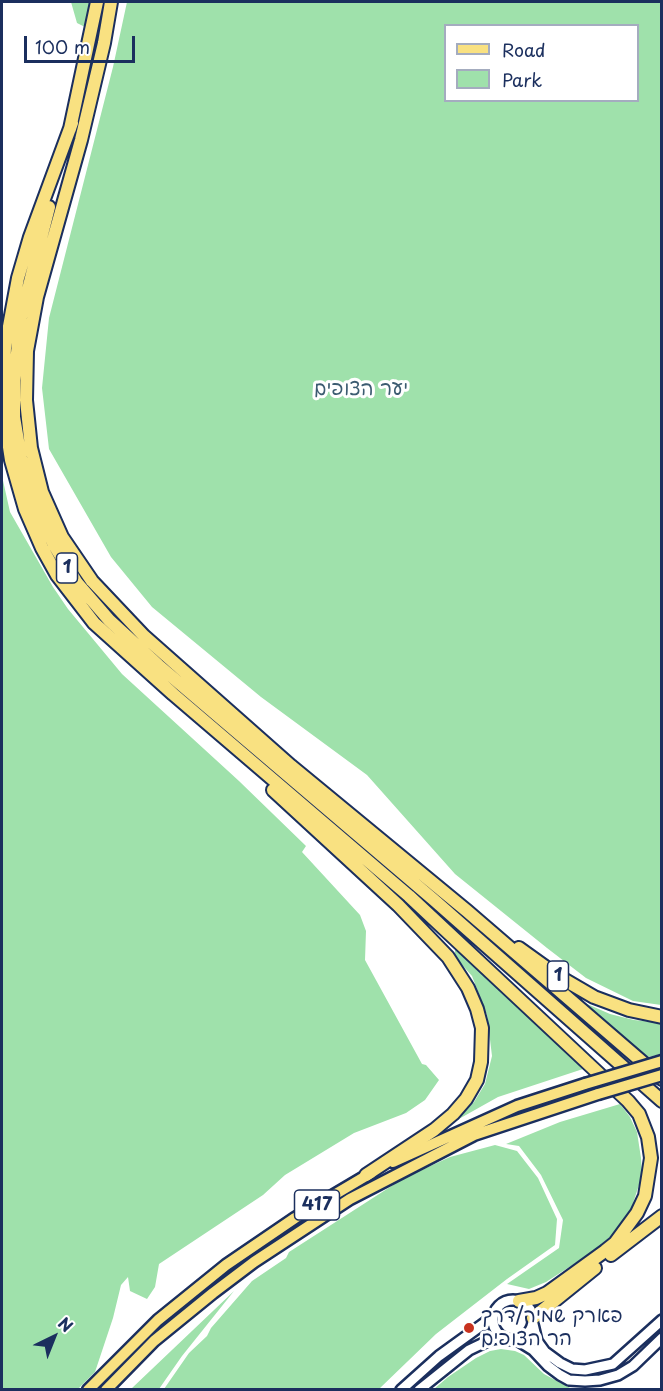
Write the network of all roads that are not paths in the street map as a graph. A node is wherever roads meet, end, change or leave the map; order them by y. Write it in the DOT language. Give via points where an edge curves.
graph roads {
  1 [pos="97,2"];
  2 [pos="111,2"];
  3 [pos="72,123"];
  4 [pos="173,694"];
  5 [pos="467,911"];
  6 [pos="662,1017"];
  7 [pos="662,1061"];
  8 [pos="662,1077"];
  9 [pos="662,1101"];
  10 [pos="366,1175"];
  11 [pos="662,1216"];
  12 [pos="519,1301"];
  13 [pos="494,1314"];
  14 [pos="662,1320"];
  15 [pos="533,1321"];
  16 [pos="503,1337"];
  17 [pos="662,1338"];
  18 [pos="517,1340"];
  19 [pos="88,1389"];
  20 [pos="106,1389"];
  21 [pos="401,1389"];
  22 [pos="418,1389"];
  1 -- 3 [label="highway, 1"];
  2 -- 5 [label="highway, 1" via="92,94 37,297 27,351 27,424 42,492 77,561 126,619 291,766"];
  3 -- 4 [label="highway" via="30,237 8,322 3,408 11,460 32,525 57,575 94,623"];
  3 -- 9 [label="highway, 1" via="26,291 14,380 17,437 26,480 42,522 65,564 92,602 141,650"];
  4 -- 10 [label="highway" via="432,940 458,972 477,1009 482,1028 482,1062 466,1099 434,1130"];
  4 -- 12 [label="highway" via="409,896 639,1114 651,1158 645,1196 637,1213 605,1251 547,1293"];
  5 -- 6 [label="highway, 1" via="594,997"];
  5 -- 8 [label="highway"];
  7 -- 10 [label="main road, 417, bridge" via="517,1106"];
  8 -- 20 [label="main road, 417, bridge" via="474,1135 350,1199 213,1293 154,1341"];
  10 -- 19 [label="main road, 417" via="226,1265 158,1320"];
  11 -- 15 [label="highway"];
  12 -- 13 [label="main road" via="501,1304"];
  12 -- 15 [label="main road" via="529,1308"];
  13 -- 16 [label="main road" via="494,1327"];
  13 -- 21 [label="main road"];
  14 -- 15 [label="main road" via="613,1364 585,1370 560,1364 545,1352 537,1341"];
  15 -- 18 [label="main road" via="527,1334"];
  16 -- 18 [label="main road"];
  16 -- 22 [label="main road" via="469,1350"];
  17 -- 18 [label="main road" via="618,1375 585,1381 560,1375"];
}
